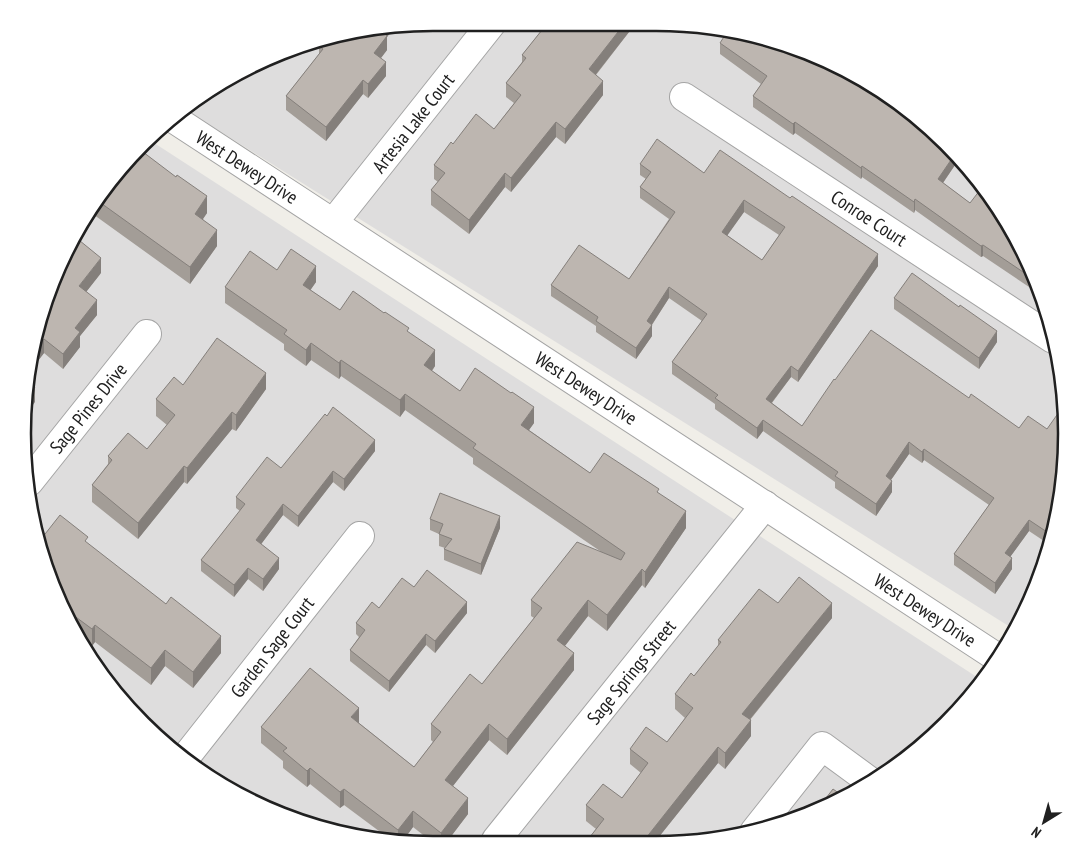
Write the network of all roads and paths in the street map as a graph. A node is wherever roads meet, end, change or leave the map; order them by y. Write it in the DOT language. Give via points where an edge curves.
graph roads {
  1 [pos="486,31"];
  2 [pos="684,97"];
  3 [pos="179,122"];
  4 [pos="333,223"];
  5 [pos="147,334"];
  6 [pos="1045,334"];
  7 [pos="34,476"];
  8 [pos="765,505"];
  9 [pos="360,536"];
  10 [pos="992,654"];
  11 [pos="189,753"];
  12 [pos="865,777"];
  13 [pos="763,821"];
  14 [pos="499,836"];
  1 -- 4 [label="street, Artesia Lake Court"];
  2 -- 6 [label="street, Conroe Court"];
  3 -- 4 [label="street, West Dewey Drive"];
  4 -- 8 [label="street, West Dewey Drive"];
  5 -- 7 [label="street, Sage Pines Drive"];
  8 -- 10 [label="street, West Dewey Drive"];
  8 -- 14 [label="street, Sage Springs Street"];
  9 -- 11 [label="street, Garden Sage Court"];
  12 -- 13 [label="street" via="822,746"];
}
